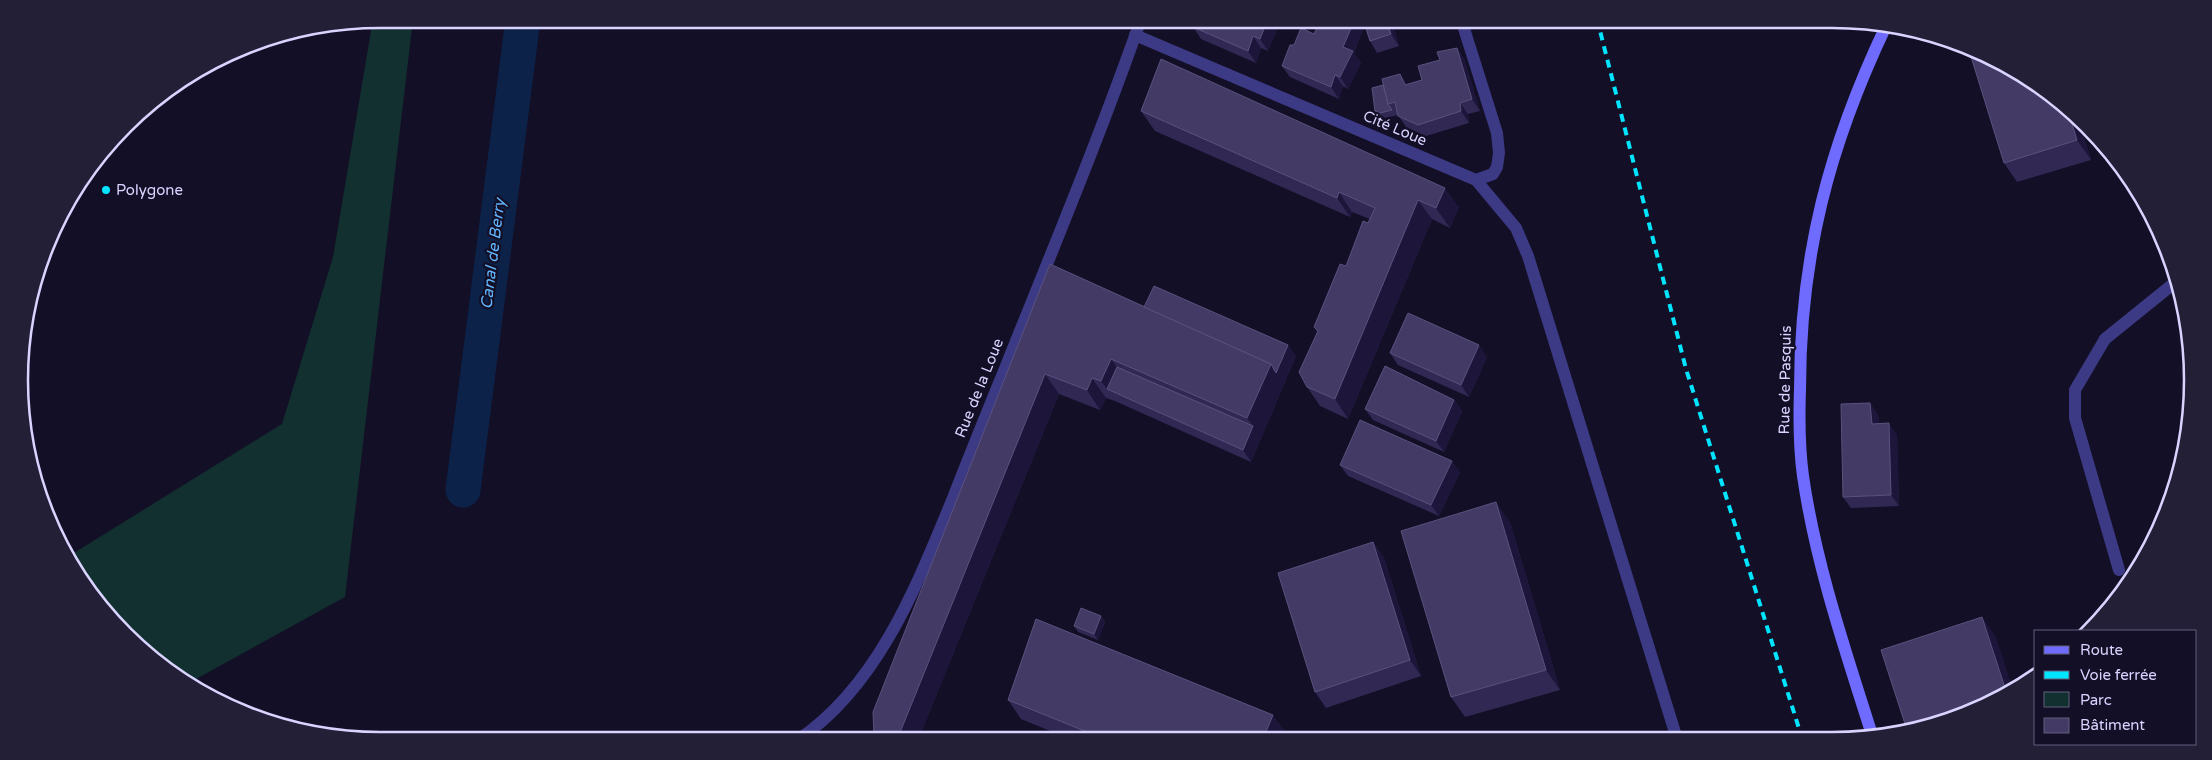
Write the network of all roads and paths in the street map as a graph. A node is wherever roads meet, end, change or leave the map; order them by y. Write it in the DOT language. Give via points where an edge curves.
graph roads {
  1 [pos="1138,28"];
  2 [pos="1464,28"];
  3 [pos="1883,32"];
  4 [pos="1136,35"];
  5 [pos="1476,180"];
  6 [pos="2171,286"];
  7 [pos="2119,570"];
  8 [pos="1870,730"];
  9 [pos="810,732"];
  10 [pos="1675,732"];
  1 -- 4 [label="street, Rue de la Loue"];
  2 -- 5 [label="street" via="1499,146 1493,174"];
  3 -- 8 [label="main road, Rue de Pasquis" via="1860,82 1821,196 1802,316 1800,373 1799,435 1812,523 1839,630"];
  4 -- 5 [label="street, Cité Loue"];
  4 -- 9 [label="street, Rue de la Loue" via="927,562 867,673 843,702"];
  5 -- 10 [label="street" via="1516,228 1528,256"];
  6 -- 7 [label="street" via="2105,338 2075,390 2075,418"];
}
